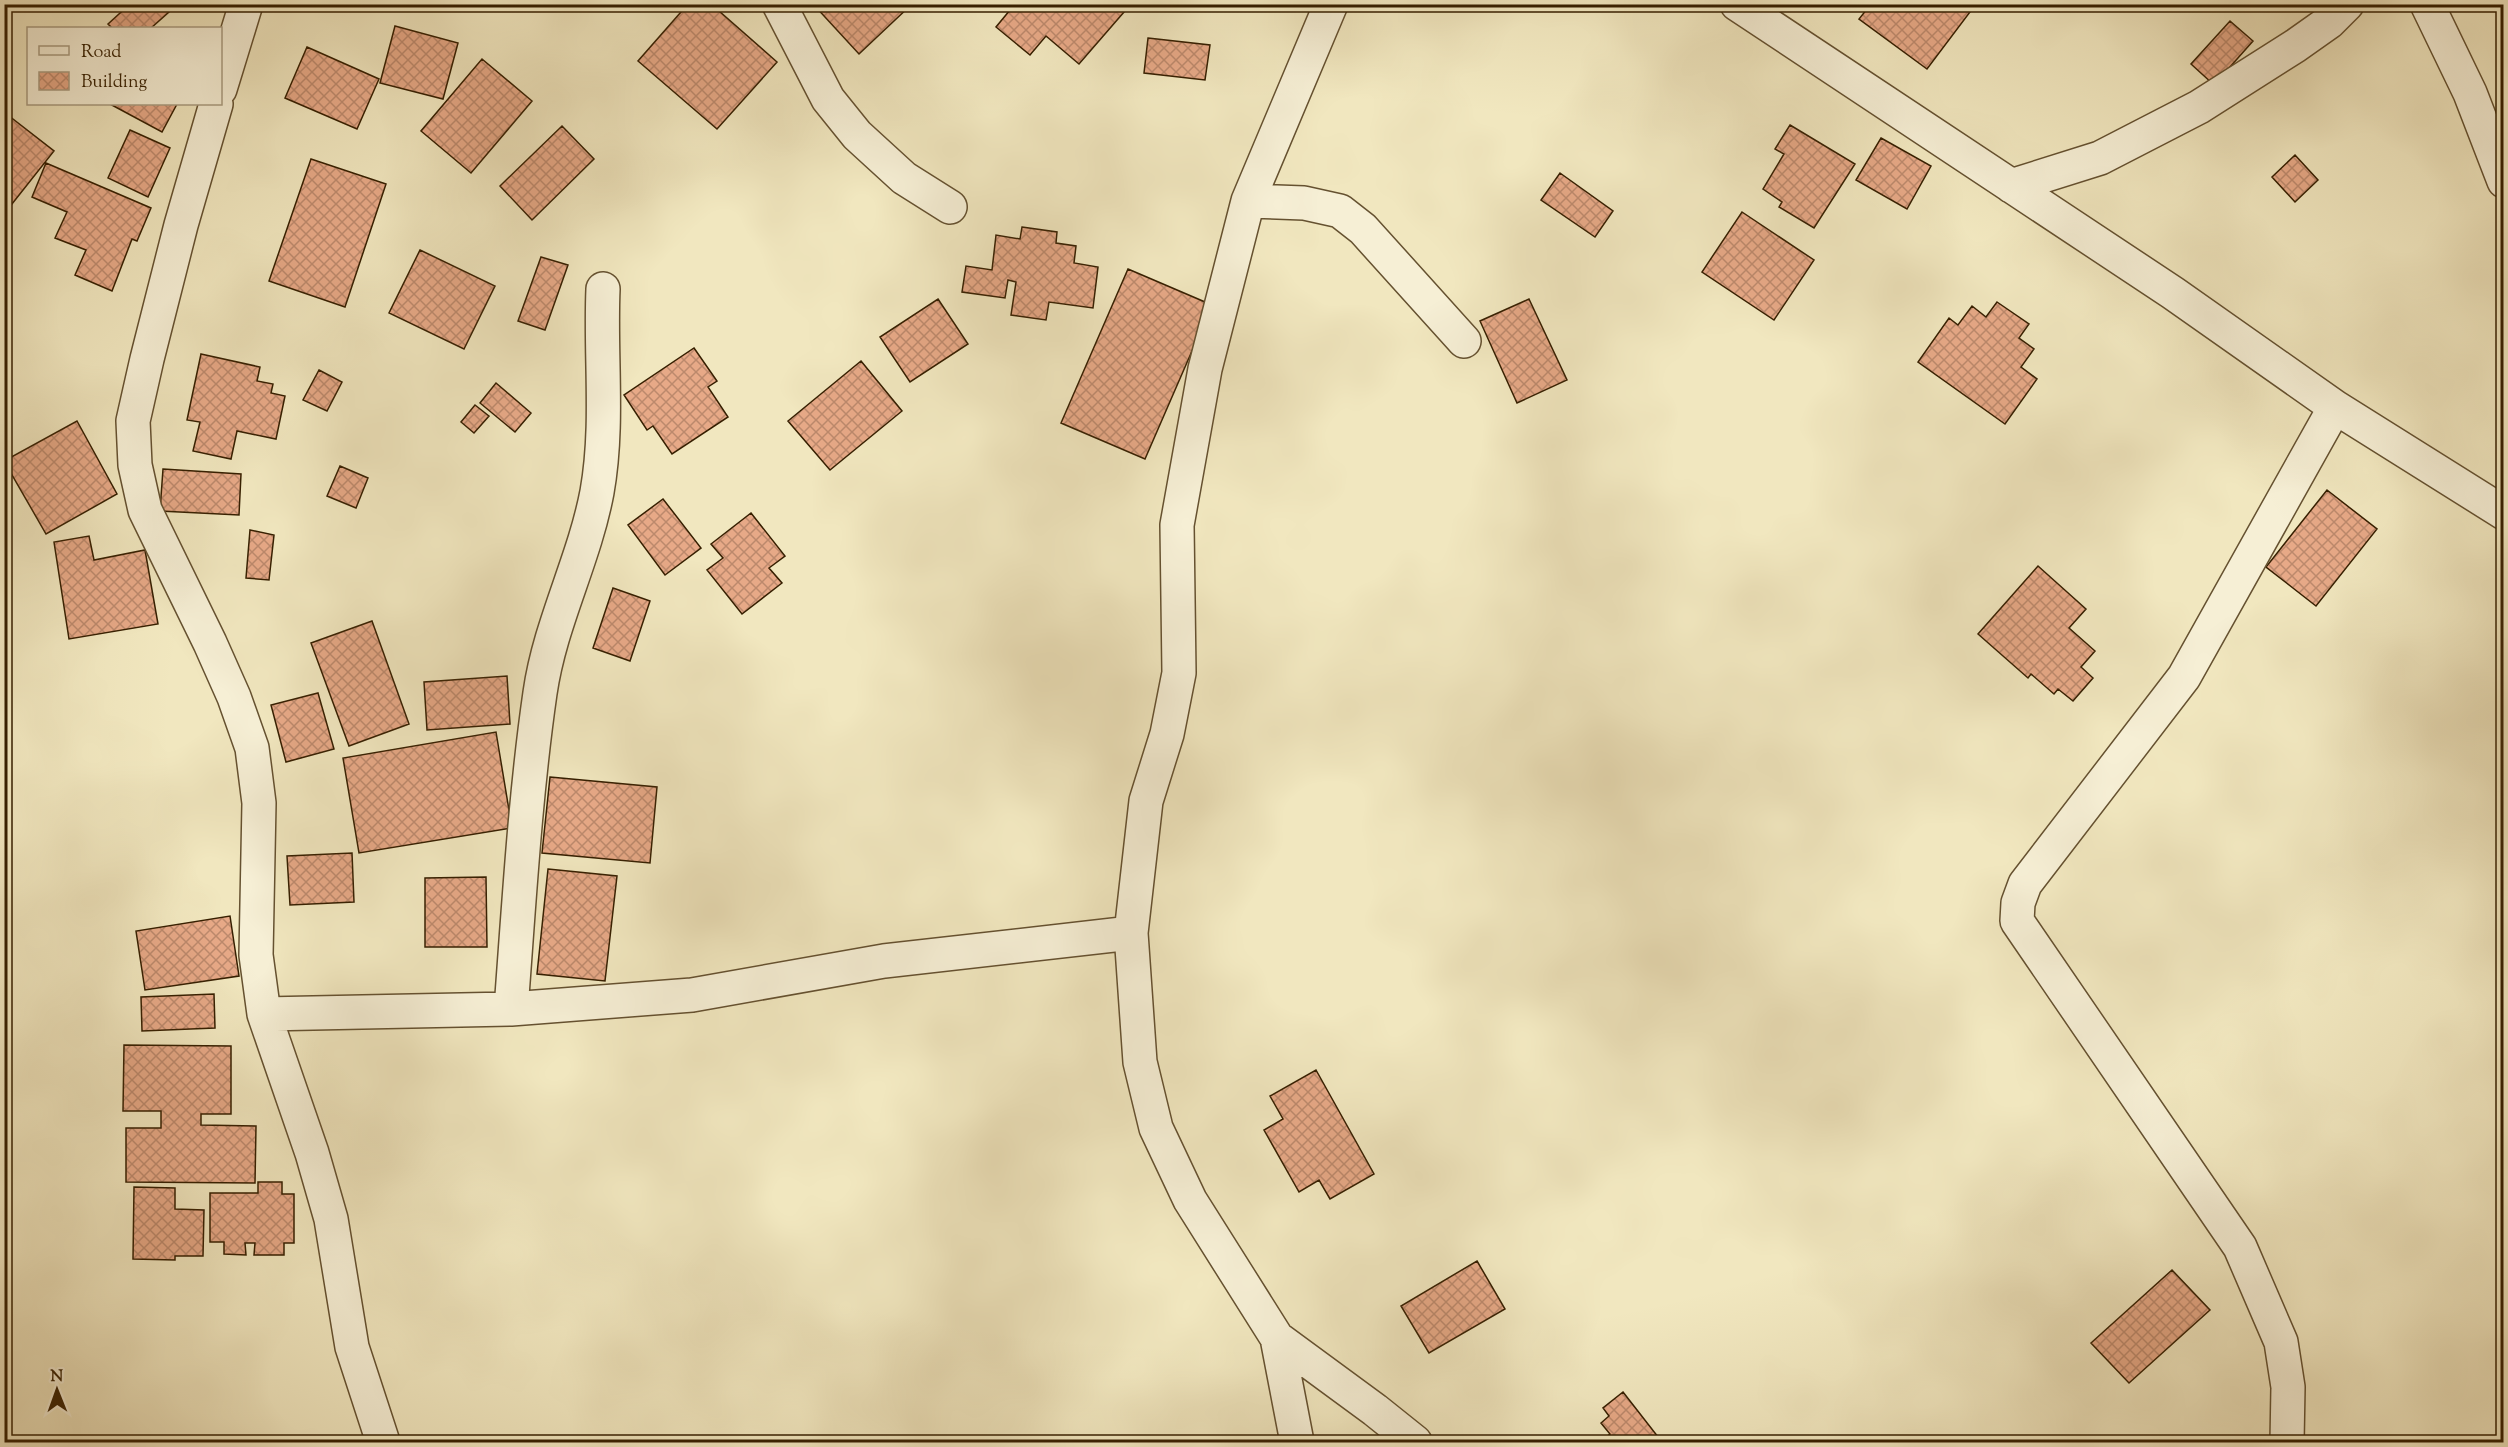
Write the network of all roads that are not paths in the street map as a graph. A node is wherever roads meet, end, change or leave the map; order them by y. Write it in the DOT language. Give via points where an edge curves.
graph roads {
  1 [pos="246,4"];
  2 [pos="779,4"];
  3 [pos="1331,4"];
  4 [pos="1737,4"];
  5 [pos="2347,4"];
  6 [pos="2427,4"];
  7 [pos="222,82"];
  8 [pos="216,105"];
  9 [pos="2504,181"];
  10 [pos="2010,186"];
  11 [pos="1248,201"];
  12 [pos="950,207"];
  13 [pos="603,289"];
  14 [pos="1464,341"];
  15 [pos="2335,407"];
  16 [pos="2504,513"];
  17 [pos="1131,933"];
  18 [pos="511,1009"];
  19 [pos="264,1014"];
  20 [pos="1277,1338"];
  21 [pos="383,1443"];
  22 [pos="1297,1443"];
  23 [pos="1414,1443"];
  24 [pos="2287,1443"];
  1 -- 7 [label="street"];
  2 -- 12 [label="street" via="828,99 857,135 904,178"];
  3 -- 11 [label="street"];
  4 -- 10 [label="street"];
  5 -- 10 [label="street" via="2295,46 2199,107 2100,158"];
  6 -- 9 [label="street" via="2470,93"];
  8 -- 19 [label="street" via="181,225 133,421 135,465 145,510 210,643 252,748 259,803 256,955"];
  10 -- 15 [label="street" via="2173,293"];
  11 -- 14 [label="street" via="1304,203 1340,211 1363,229"];
  11 -- 17 [label="street" via="1205,369 1177,525 1179,673 1167,734 1146,801"];
  13 -- 18 [label="street" via="604,357 597,492 580,560 551,638 540,692"];
  15 -- 16 [label="street"];
  15 -- 24 [label="street" via="2184,677 2025,884 2017,921 2240,1246 2281,1342 2288,1387"];
  17 -- 18 [label="street" via="884,961 692,995"];
  17 -- 20 [label="street" via="1140,1062 1156,1128 1190,1200"];
  18 -- 19 [label="street"];
  19 -- 21 [label="street" via="328,1208 352,1347"];
  20 -- 22 [label="street"];
  20 -- 23 [label="street"];
}
